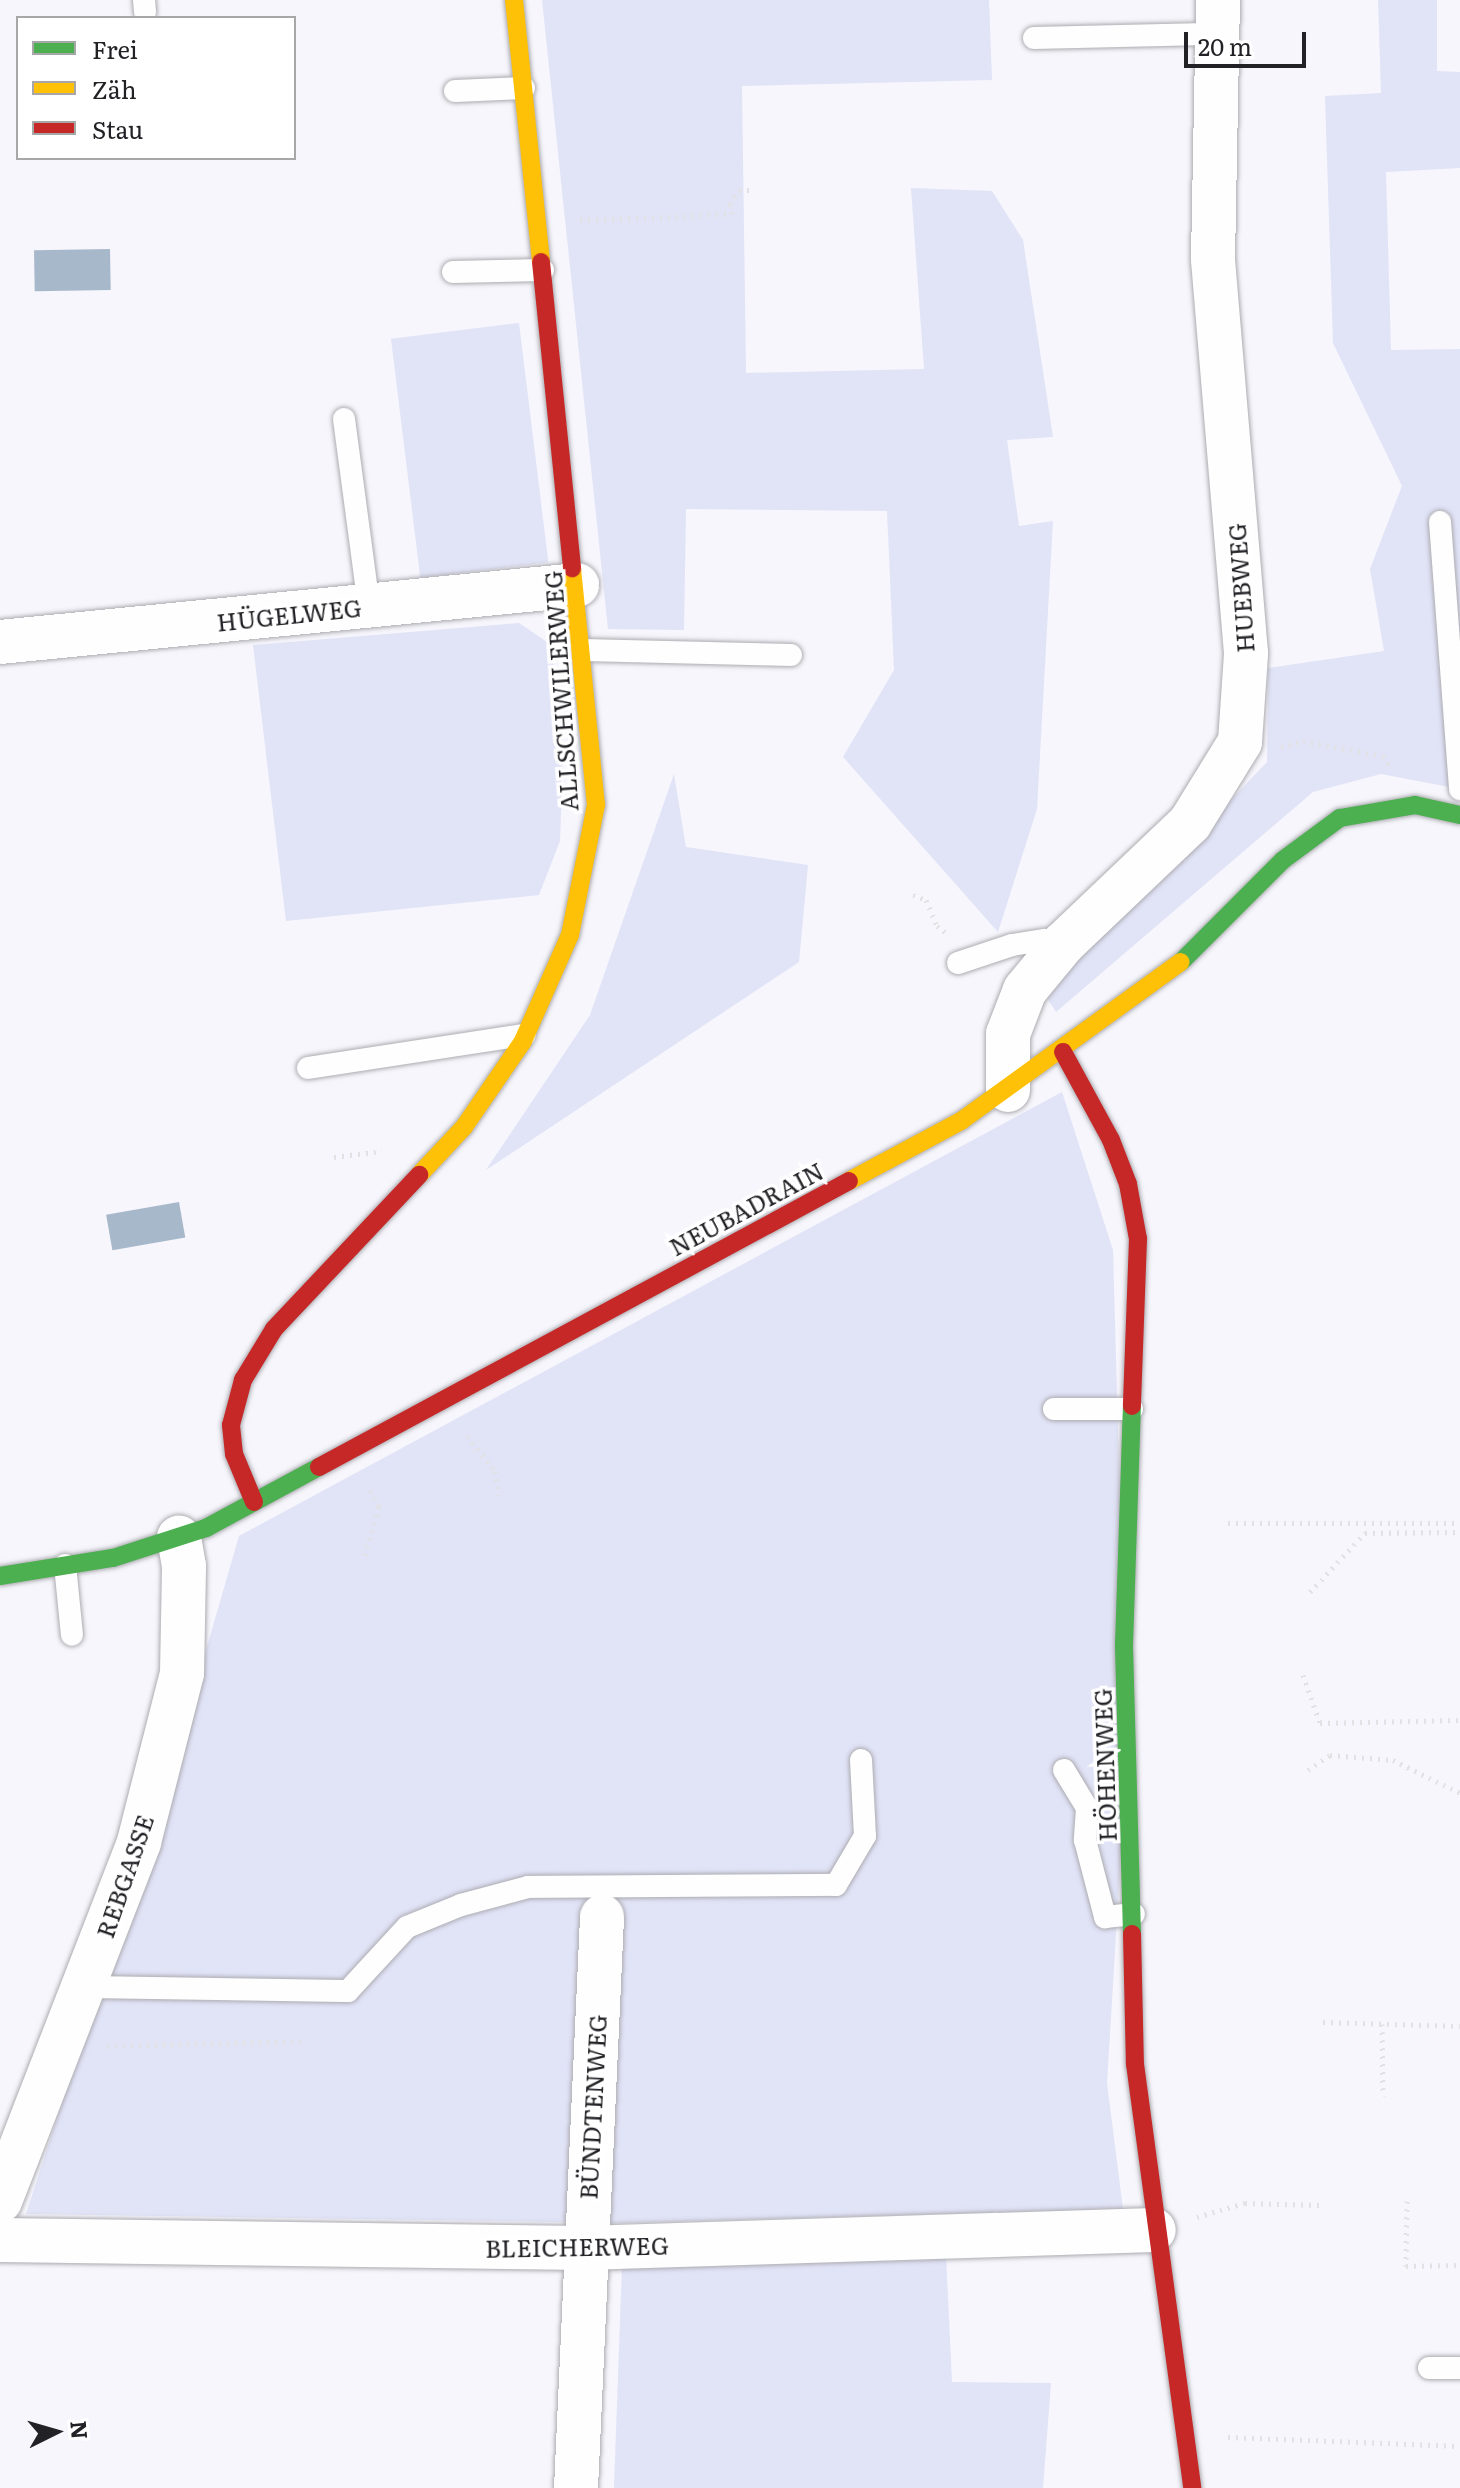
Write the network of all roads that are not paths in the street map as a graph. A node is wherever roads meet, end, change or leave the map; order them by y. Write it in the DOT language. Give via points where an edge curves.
graph roads {
  1 [pos="514,0"];
  2 [pos="1218,17"];
  3 [pos="1034,38"];
  4 [pos="524,88"];
  5 [pos="455,91"];
  6 [pos="543,270"];
  7 [pos="453,272"];
  8 [pos="344,419"];
  9 [pos="1440,522"];
  10 [pos="577,585"];
  11 [pos="369,606"];
  12 [pos="0,642"];
  13 [pos="583,650"];
  14 [pos="791,655"];
  15 [pos="1460,789"];
  16 [pos="1460,815"];
  17 [pos="1063,944"];
  18 [pos="958,963"];
  19 [pos="526,1035"];
  20 [pos="1063,1052"];
  21 [pos="308,1068"];
  22 [pos="1008,1090"];
  23 [pos="1054,1409"];
  24 [pos="1132,1409"];
  25 [pos="254,1502"];
  26 [pos="179,1537"];
  27 [pos="65,1565"];
  28 [pos="0,1576"];
  29 [pos="72,1635"];
  30 [pos="861,1760"];
  31 [pos="1064,1770"];
  32 [pos="1134,1914"];
  33 [pos="602,1917"];
  34 [pos="84,1987"];
  35 [pos="0,2201"];
  36 [pos="1154,2230"];
  37 [pos="0,2240"];
  38 [pos="584,2248"];
  39 [pos="1429,2368"];
  40 [pos="1460,2368"];
  41 [pos="576,2488"];
  42 [pos="1192,2488"];
  1 -- 4 [label="street, ALLSCHWILERWEG"];
  2 -- 3 [label="lane"];
  2 -- 17 [label="street, HUEBWEG" via="1213,259 1246,653 1240,742 1190,823"];
  4 -- 5 [label="lane"];
  4 -- 6 [label="street, ALLSCHWILERWEG"];
  6 -- 7 [label="lane"];
  6 -- 10 [label="street, ALLSCHWILERWEG"];
  8 -- 11 [label="lane"];
  9 -- 15 [label="lane"];
  10 -- 11 [label="street, HÜGELWEG"];
  10 -- 13 [label="street, ALLSCHWILERWEG"];
  11 -- 12 [label="street, HÜGELWEG"];
  13 -- 14 [label="lane"];
  13 -- 19 [label="street, ALLSCHWILERWEG" via="596,805 570,935"];
  16 -- 20 [label="street, NEUBADRAIN" via="1415,805 1340,818 1283,860 1177,966"];
  17 -- 18 [label="lane" via="1045,940 1012,945"];
  17 -- 22 [label="street, HUEBWEG" via="1025,990 1008,1034"];
  19 -- 21 [label="lane"];
  19 -- 25 [label="street, ALLSCHWILERWEG" via="464,1127 274,1329 243,1380 231,1425 234,1454"];
  20 -- 22 [label="street, NEUBADRAIN"];
  20 -- 24 [label="street, HÖHENWEG" via="1111,1140 1128,1184 1138,1239"];
  22 -- 25 [label="street, NEUBADRAIN" via="961,1121"];
  23 -- 24 [label="lane"];
  24 -- 32 [label="street, HÖHENWEG" via="1124,1645"];
  25 -- 26 [label="street, NEUBADRAIN"];
  26 -- 27 [label="street, NEUBADRAIN" via="113,1558"];
  26 -- 34 [label="street, REBGASSE" via="184,1566 182,1673 139,1842"];
  27 -- 28 [label="street, NEUBADRAIN"];
  27 -- 29 [label="lane"];
  30 -- 34 [label="lane" via="865,1836 836,1885 528,1887 407,1927 348,1991"];
  31 -- 32 [label="lane" via="1087,1808 1085,1840 1105,1917"];
  32 -- 36 [label="street, HÖHENWEG" via="1135,2064"];
  33 -- 38 [label="street, BÜNDTENWEG"];
  34 -- 35 [label="street, REBGASSE"];
  36 -- 38 [label="street, BLEICHERWEG"];
  36 -- 42 [label="street, HÖHENWEG"];
  37 -- 38 [label="street, BLEICHERWEG"];
  38 -- 41 [label="street, BÜNDTENWEG"];
  39 -- 40 [label="lane"];
}
